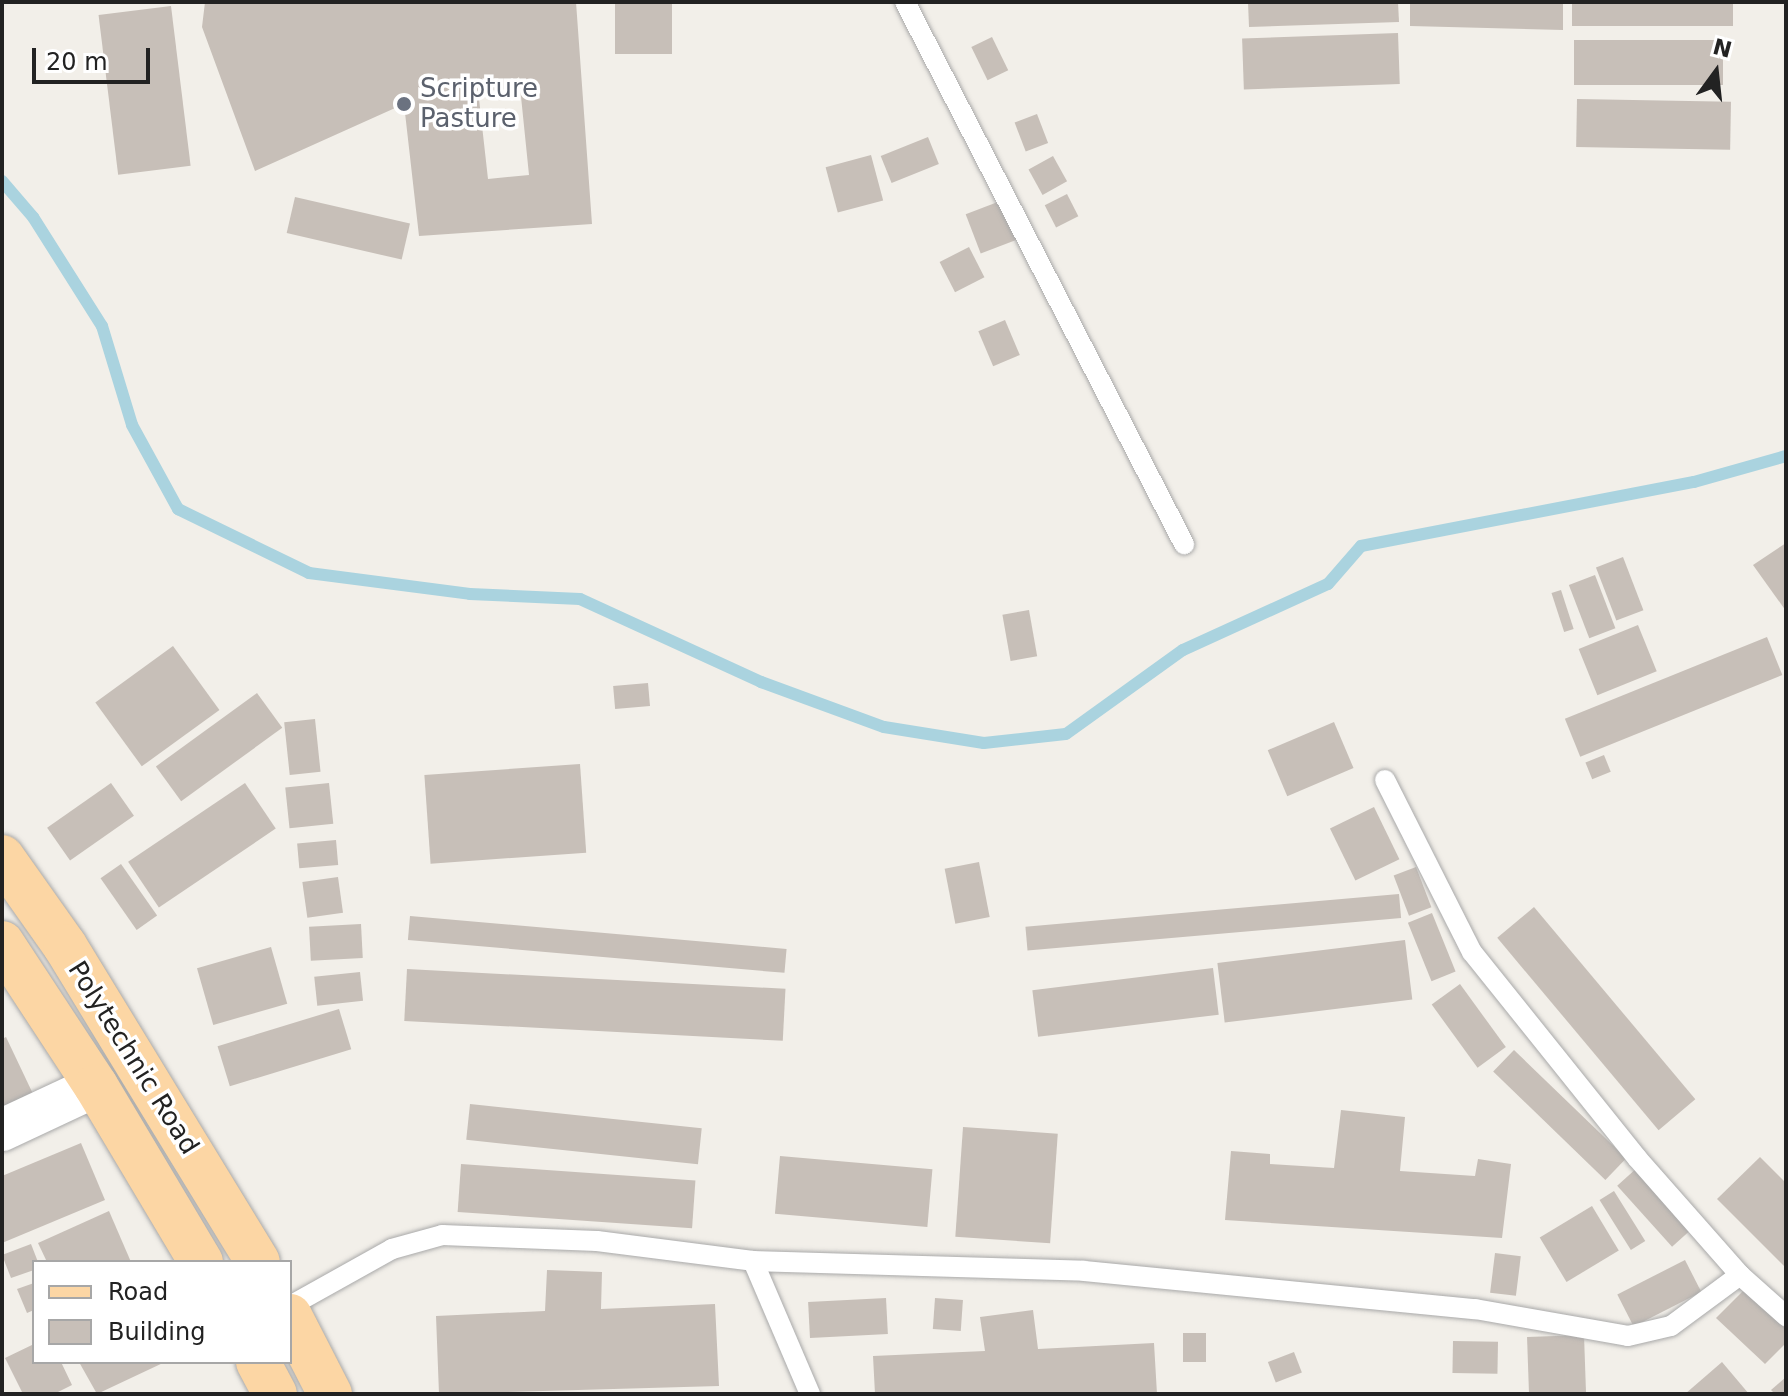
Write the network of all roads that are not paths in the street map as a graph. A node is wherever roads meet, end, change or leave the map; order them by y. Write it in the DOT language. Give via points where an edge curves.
graph roads {
  1 [pos="905,2"];
  2 [pos="1184,544"];
  3 [pos="1385,780"];
  4 [pos="2,857"];
  5 [pos="2,943"];
  6 [pos="96,1086"];
  7 [pos="2,1130"];
  8 [pos="200,1260"];
  9 [pos="257,1260"];
  10 [pos="753,1261"];
  11 [pos="1740,1275"];
  12 [pos="292,1305"];
  13 [pos="1786,1316"];
  14 [pos="292,1320"];
  15 [pos="259,1364"];
  16 [pos="275,1394"];
  17 [pos="330,1394"];
  18 [pos="810,1394"];
  1 -- 2 [label="lane"];
  3 -- 11 [label="lane" via="1472,952"];
  4 -- 9 [label="main road, Polytechnic Road" via="65,946"];
  5 -- 6 [label="main road, Polytechnic Road"];
  6 -- 7 [label="street"];
  6 -- 8 [label="main road, Polytechnic Road"];
  10 -- 11 [label="lane" via="1084,1271 1475,1309 1628,1336 1671,1326"];
  10 -- 12 [label="lane" via="597,1241 442,1235 392,1249"];
  10 -- 18 [label="lane"];
  11 -- 13 [label="lane"];
  14 -- 17 [label="main road"];
  15 -- 16 [label="main road"];
}
